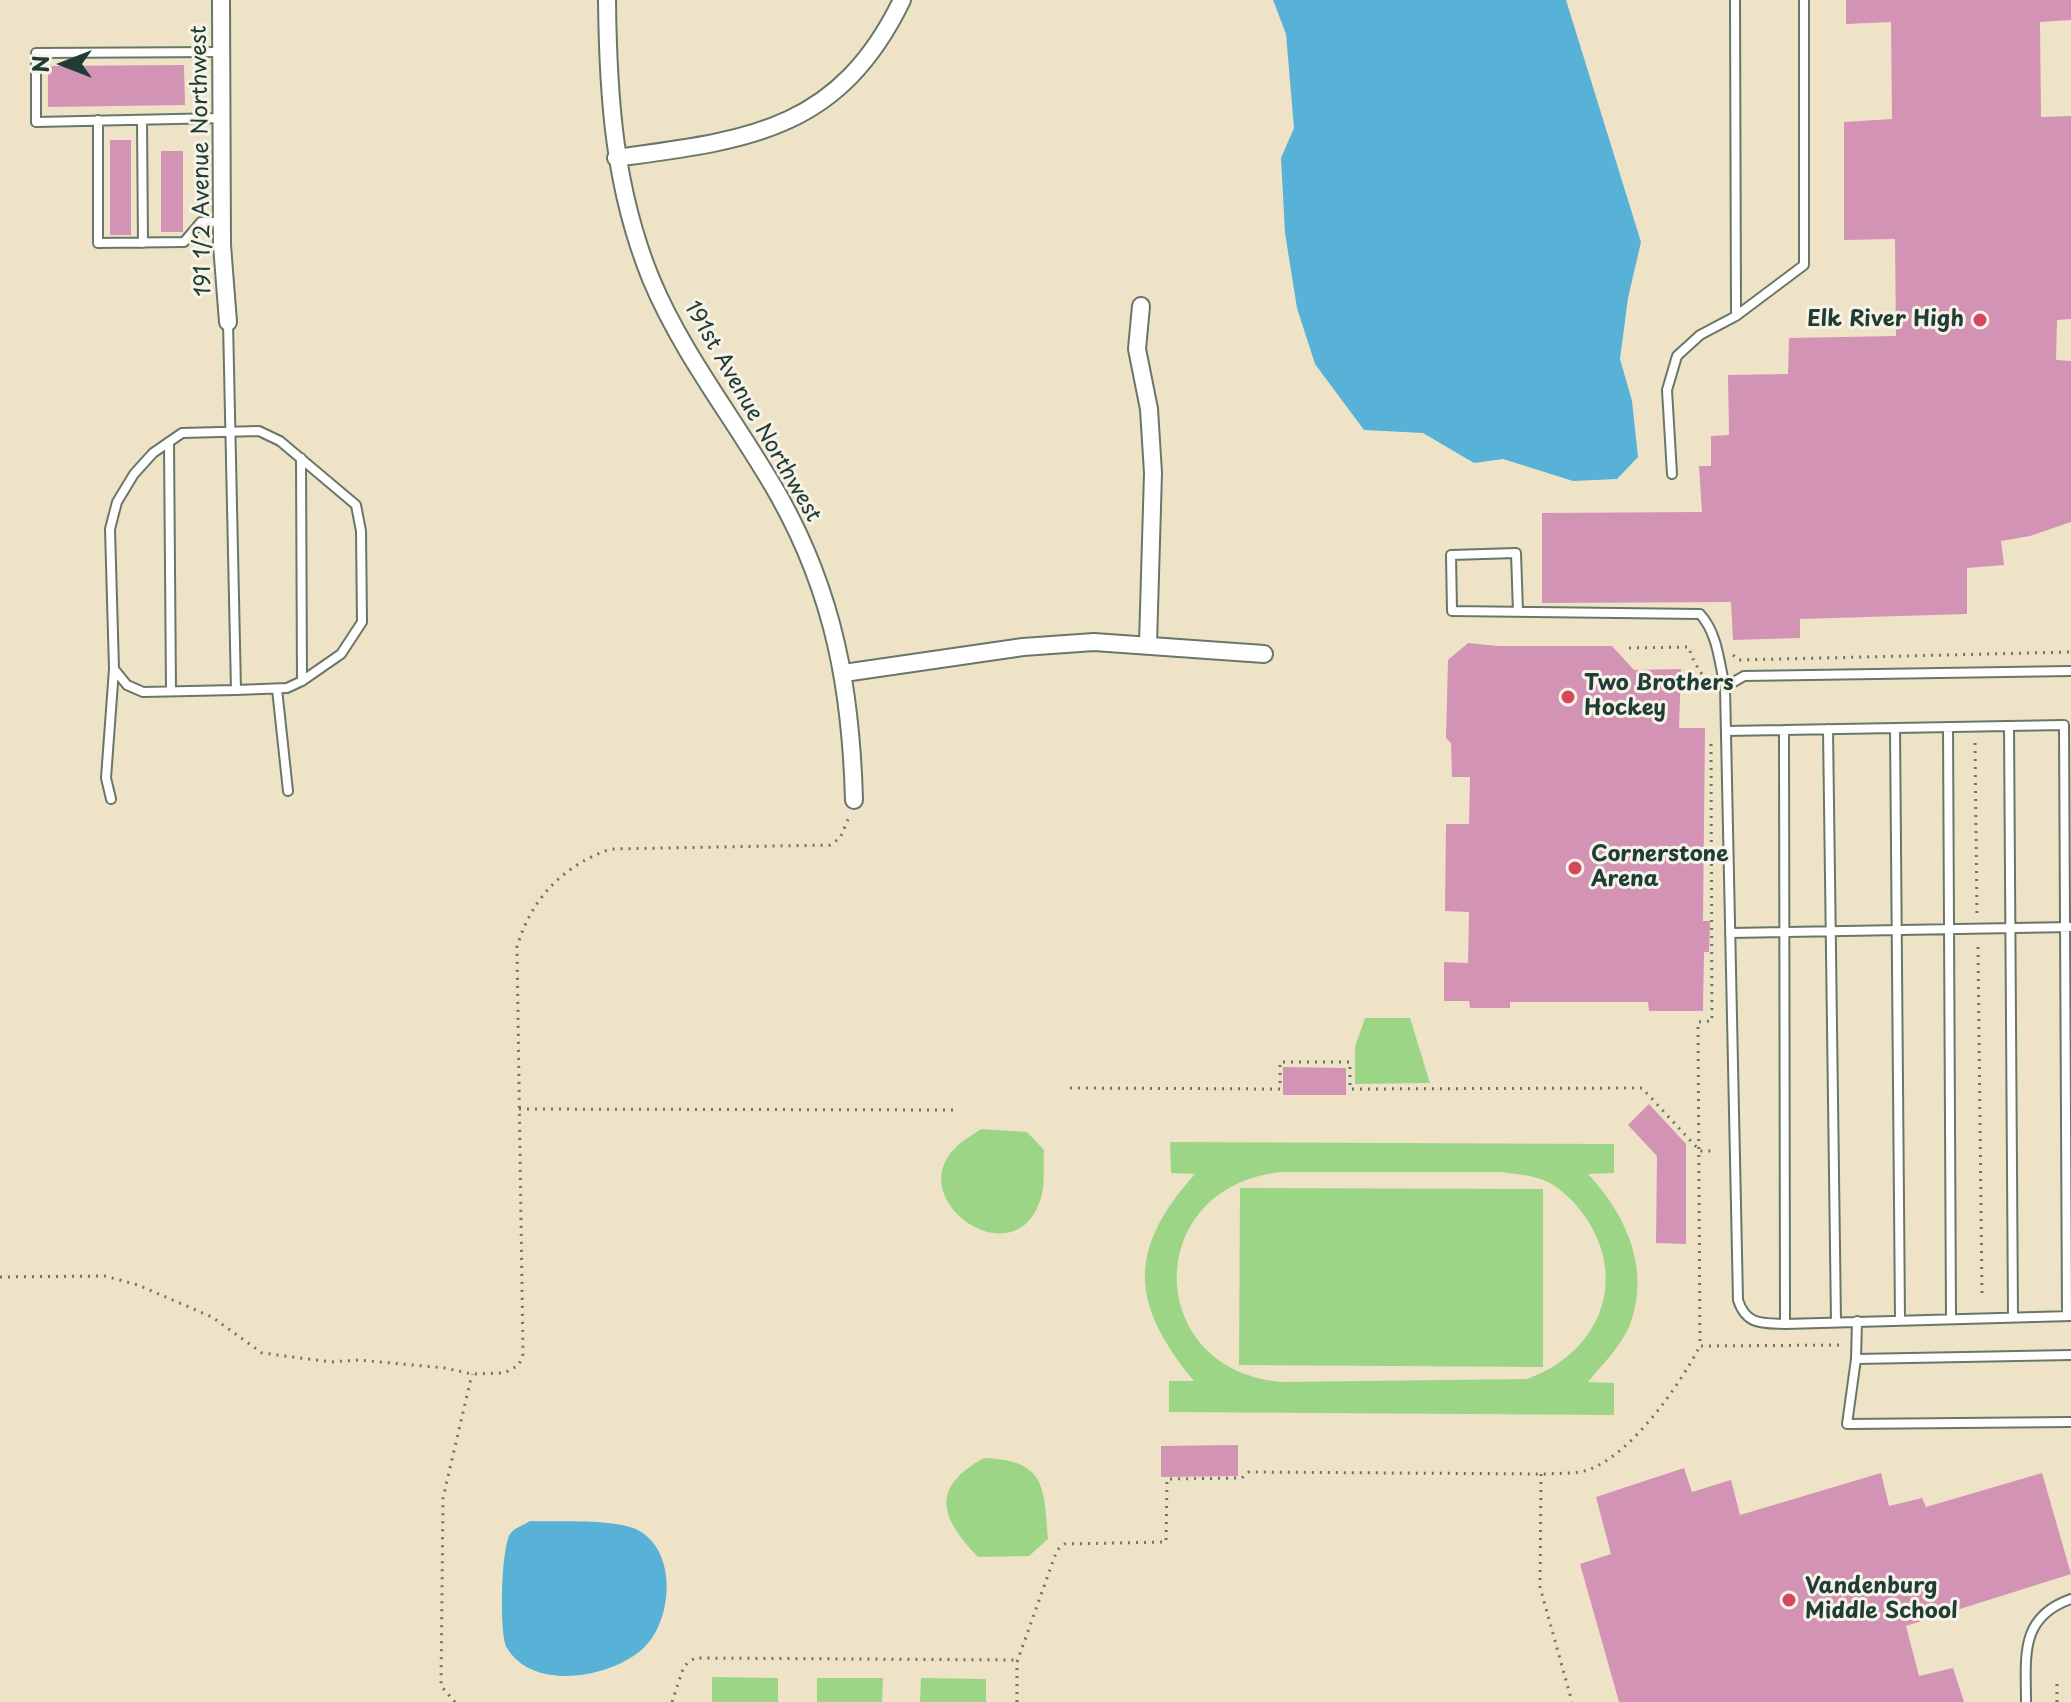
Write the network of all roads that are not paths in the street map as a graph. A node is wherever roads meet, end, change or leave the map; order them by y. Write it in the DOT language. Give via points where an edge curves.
graph roads {
  1 [pos="221,0"];
  2 [pos="607,0"];
  3 [pos="902,0"];
  4 [pos="1735,0"];
  5 [pos="1804,0"];
  6 [pos="221,52"];
  7 [pos="221,118"];
  8 [pos="98,120"];
  9 [pos="142,120"];
  10 [pos="616,158"];
  11 [pos="222,222"];
  12 [pos="143,243"];
  13 [pos="1141,306"];
  14 [pos="1736,316"];
  15 [pos="228,322"];
  16 [pos="233,429"];
  17 [pos="169,442"];
  18 [pos="301,458"];
  19 [pos="1672,474"];
  20 [pos="1518,612"];
  21 [pos="1148,644"];
  22 [pos="1264,654"];
  23 [pos="114,669"];
  24 [pos="2071,671"];
  25 [pos="844,673"];
  26 [pos="302,681"];
  27 [pos="1725,687"];
  28 [pos="277,689"];
  29 [pos="236,690"];
  30 [pos="171,691"];
  31 [pos="2009,726"];
  32 [pos="1948,727"];
  33 [pos="1895,728"];
  34 [pos="1828,729"];
  35 [pos="1784,730"];
  36 [pos="1726,731"];
  37 [pos="288,791"];
  38 [pos="111,799"];
  39 [pos="854,800"];
  40 [pos="2068,927"];
  41 [pos="2011,928"];
  42 [pos="1949,929"];
  43 [pos="1897,930"];
  44 [pos="1831,931"];
  45 [pos="1784,932"];
  46 [pos="1730,933"];
  47 [pos="2069,1316"];
  48 [pos="2013,1317"];
  49 [pos="1951,1319"];
  50 [pos="1900,1320"];
  51 [pos="1836,1321"];
  52 [pos="1857,1321"];
  53 [pos="1785,1324"];
  54 [pos="2071,1355"];
  55 [pos="1856,1359"];
  56 [pos="2071,1422"];
  57 [pos="2071,1599"];
  58 [pos="2026,1702"];
  1 -- 6 [label="street, 191 1/2 Avenue Northwest"];
  2 -- 10 [label="street, 191st Avenue Northwest"];
  3 -- 10 [label="street" via="873,52 855,72 784,124 734,140"];
  4 -- 14 [label="lane"];
  5 -- 14 [label="lane" via="1804,265"];
  6 -- 7 [label="street, 191 1/2 Avenue Northwest"];
  6 -- 8 [label="lane" via="36,53 36,122"];
  7 -- 9 [label="lane"];
  7 -- 11 [label="street, 191 1/2 Avenue Northwest"];
  8 -- 9 [label="lane"];
  8 -- 12 [label="lane" via="98,243"];
  9 -- 12 [label="lane"];
  10 -- 25 [label="street, 191st Avenue Northwest" via="652,279 694,364 761,466 797,533 826,605"];
  11 -- 12 [label="lane" via="201,222 184,242"];
  11 -- 15 [label="street, 191 1/2 Avenue Northwest"];
  13 -- 21 [label="street" via="1137,349 1149,409 1153,473"];
  14 -- 19 [label="lane" via="1700,335 1677,356 1667,390"];
  15 -- 16 [label="lane"];
  16 -- 17 [label="lane" via="182,433"];
  16 -- 18 [label="lane" via="259,431"];
  16 -- 29 [label="lane"];
  17 -- 23 [label="lane" via="134,474 117,502 110,529"];
  17 -- 30 [label="lane"];
  18 -- 26 [label="lane"];
  18 -- 26 [label="lane" via="356,505 362,622 341,654"];
  20 -- 20 [label="lane" via="1452,611 1451,555 1516,553"];
  20 -- 27 [label="lane" via="1700,614 1715,641"];
  21 -- 22 [label="street"];
  21 -- 25 [label="street" via="1023,647"];
  23 -- 30 [label="lane" via="127,685 143,692"];
  23 -- 38 [label="lane" via="106,778"];
  24 -- 27 [label="lane" via="1744,676"];
  25 -- 39 [label="street, 191st Avenue Northwest"];
  26 -- 28 [label="lane"];
  27 -- 36 [label="lane"];
  28 -- 29 [label="lane"];
  28 -- 37 [label="lane"];
  29 -- 30 [label="lane"];
  31 -- 32 [label="lane"];
  31 -- 40 [label="lane" via="2064,725"];
  31 -- 41 [label="lane"];
  32 -- 33 [label="lane"];
  32 -- 42 [label="lane"];
  33 -- 34 [label="lane"];
  33 -- 43 [label="lane"];
  34 -- 35 [label="lane"];
  34 -- 44 [label="lane"];
  35 -- 36 [label="lane"];
  35 -- 45 [label="lane"];
  36 -- 46 [label="lane"];
  40 -- 41 [label="lane"];
  40 -- 47 [label="lane"];
  41 -- 42 [label="lane"];
  41 -- 48 [label="lane"];
  42 -- 43 [label="lane"];
  42 -- 49 [label="lane"];
  43 -- 44 [label="lane"];
  43 -- 50 [label="lane"];
  44 -- 45 [label="lane"];
  44 -- 51 [label="lane"];
  45 -- 46 [label="lane"];
  45 -- 53 [label="lane"];
  46 -- 53 [label="lane" via="1738,1300 1743,1316 1755,1323"];
  47 -- 48 [label="lane"];
  48 -- 49 [label="lane"];
  49 -- 50 [label="lane"];
  50 -- 52 [label="lane"];
  51 -- 52 [label="lane"];
  51 -- 53 [label="lane"];
  52 -- 55 [label="lane"];
  54 -- 55 [label="lane"];
  55 -- 56 [label="lane" via="1847,1424"];
  57 -- 58 [label="lane" via="2053,1605 2032,1629 2025,1651"];
}
